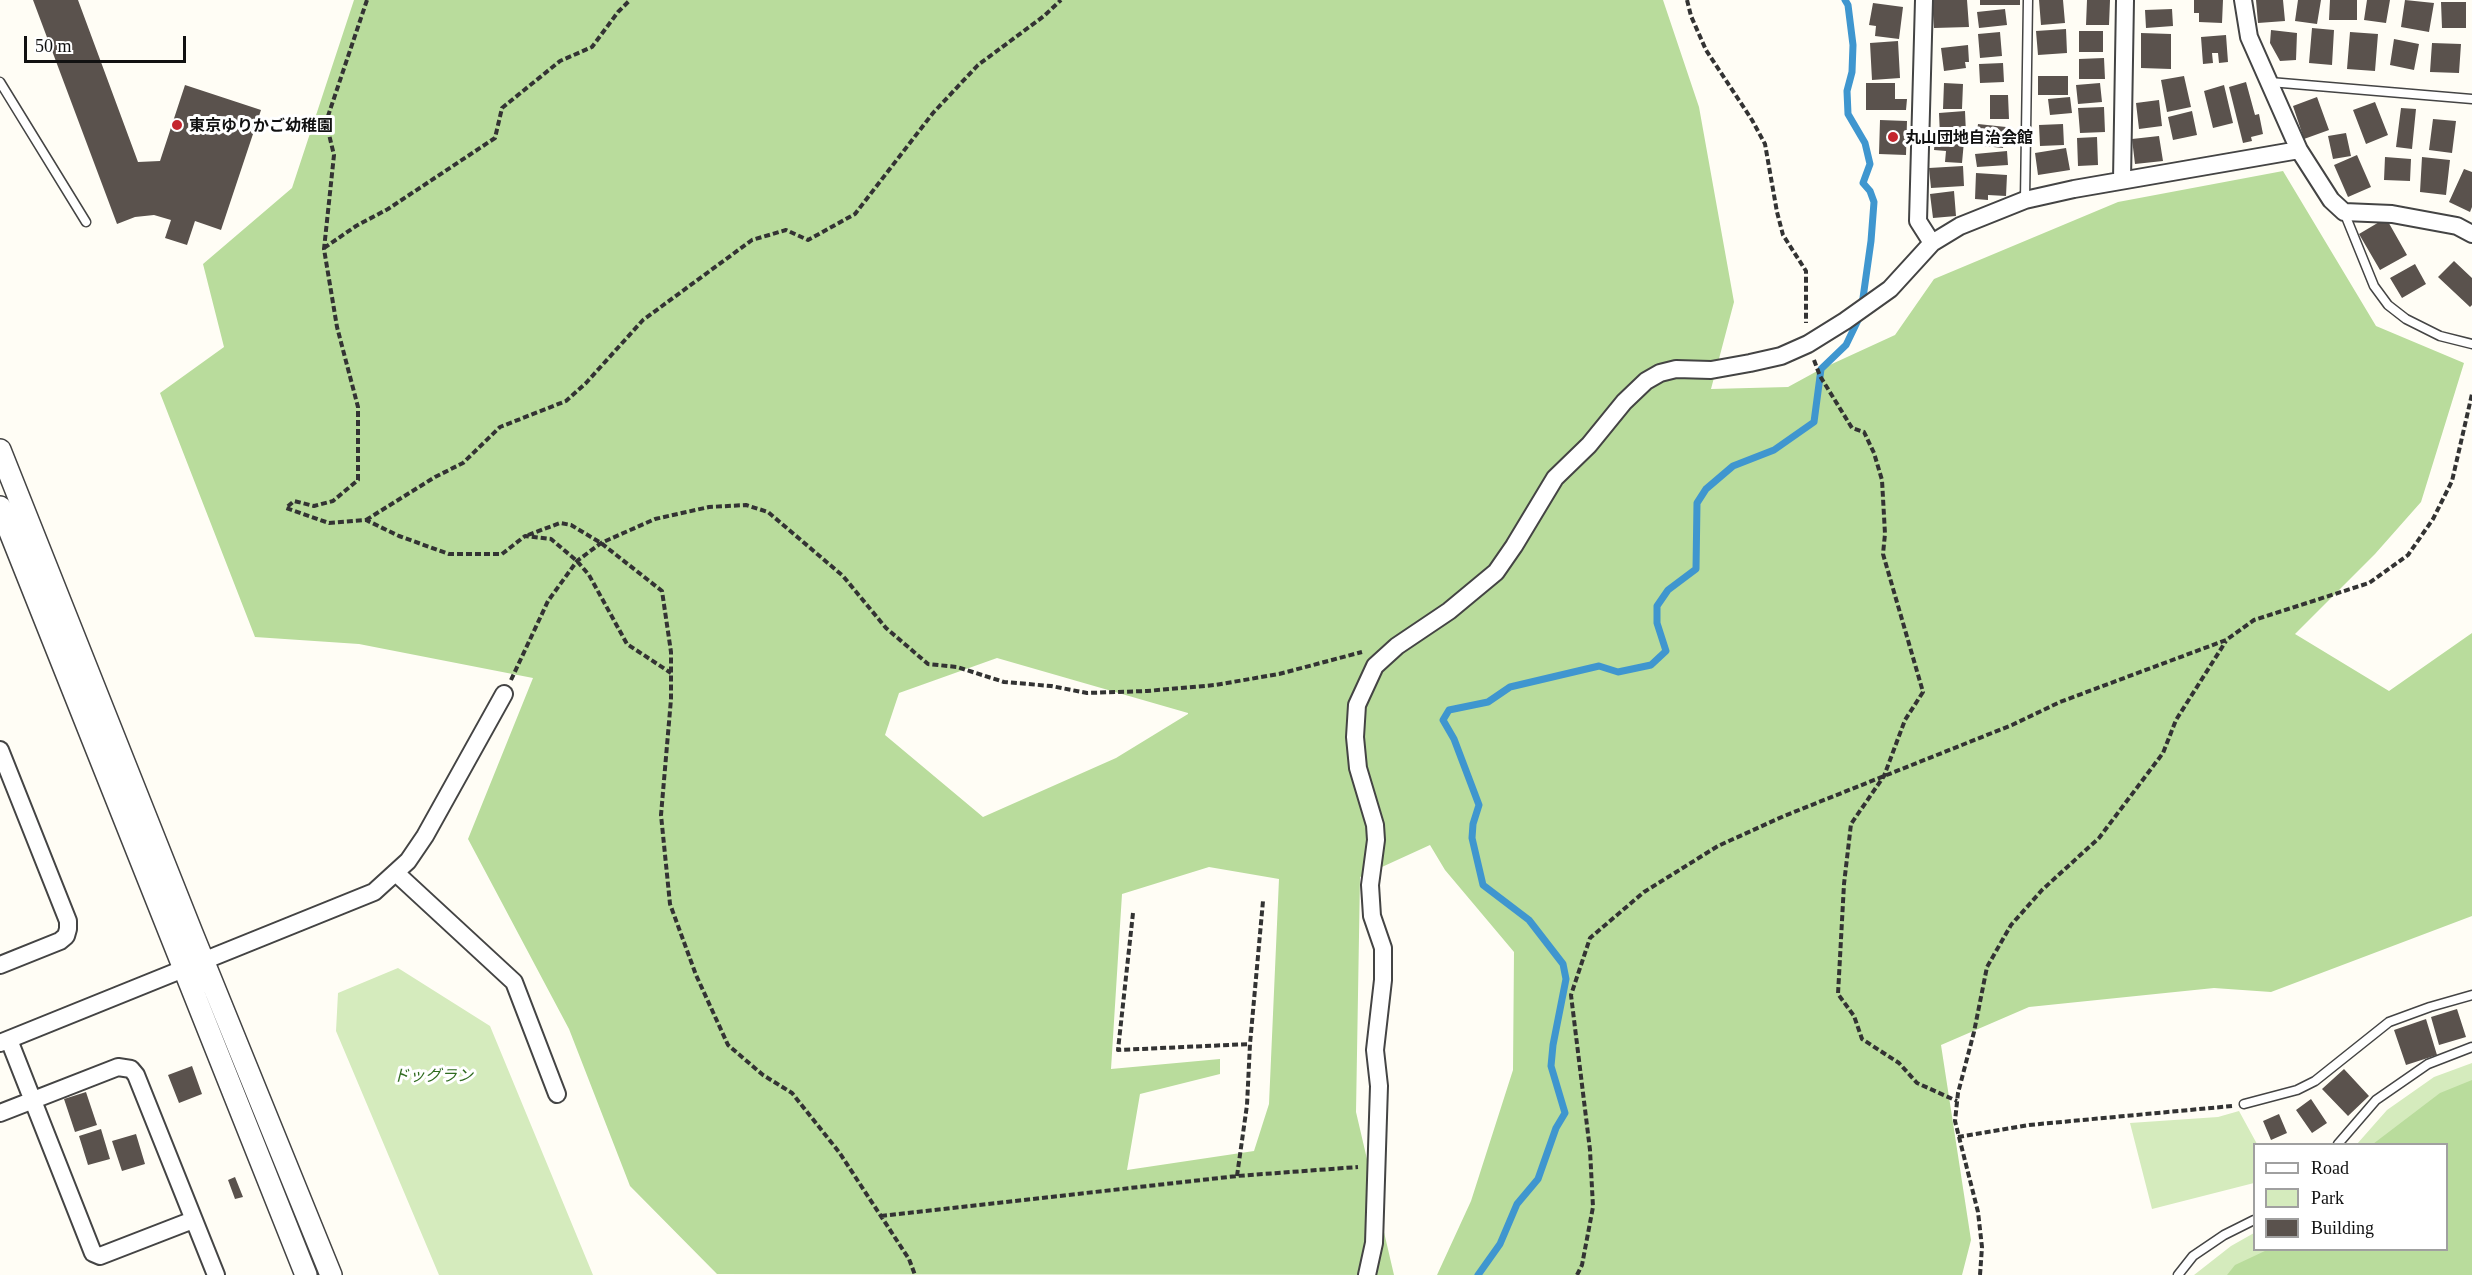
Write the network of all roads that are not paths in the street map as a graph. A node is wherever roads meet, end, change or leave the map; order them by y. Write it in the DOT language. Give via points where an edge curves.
graph roads {
  1 [pos="1924,0"];
  2 [pos="2028,0"];
  3 [pos="2125,0"];
  4 [pos="2243,0"];
  5 [pos="0,82"];
  6 [pos="2270,82"];
  7 [pos="2472,87"];
  8 [pos="2471,98"];
  9 [pos="2299,150"];
  10 [pos="2122,180"];
  11 [pos="2025,200"];
  12 [pos="2344,212"];
  13 [pos="86,222"];
  14 [pos="2472,234"];
  15 [pos="1932,243"];
  16 [pos="2472,344"];
  17 [pos="0,450"];
  18 [pos="0,507"];
  19 [pos="504,694"];
  20 [pos="0,750"];
  21 [pos="396,873"];
  22 [pos="204,962"];
  23 [pos="0,965"];
  24 [pos="184,970"];
  25 [pos="2472,995"];
  26 [pos="4,1042"];
  27 [pos="2472,1047"];
  28 [pos="557,1094"];
  29 [pos="33,1100"];
  30 [pos="2244,1104"];
  31 [pos="0,1113"];
  32 [pos="2339,1143"];
  33 [pos="193,1220"];
  34 [pos="2253,1220"];
  35 [pos="216,1275"];
  36 [pos="306,1275"];
  37 [pos="331,1275"];
  38 [pos="1367,1275"];
  39 [pos="2178,1275"];
  1 -- 15 [label="street" via="1918,221"];
  2 -- 11 [label="lane"];
  3 -- 10 [label="street"];
  4 -- 6 [label="street" via="2249,37"];
  5 -- 13 [label="lane"];
  6 -- 8 [label="lane"];
  6 -- 9 [label="street"];
  7 -- 8 [label="lane"];
  9 -- 10 [label="street"];
  9 -- 12 [label="street" via="2331,200"];
  10 -- 11 [label="street"];
  11 -- 15 [label="street" via="1960,225"];
  12 -- 14 [label="street" via="2392,214 2457,226"];
  12 -- 16 [label="lane" via="2374,286 2388,305 2440,336"];
  15 -- 38 [label="street" via="1890,289 1808,344 1781,356 1711,370 1676,369 1646,381 1555,478 1496,572 1376,666 1357,705 1355,736 1358,768 1375,825 1370,885 1372,916 1383,948 1375,1050 1378,1086 1374,1243"];
  17 -- 22 [label="street"];
  18 -- 24 [label="street"];
  19 -- 21 [label="street" via="425,836"];
  20 -- 23 [label="street" via="68,921 66,936 60,941"];
  21 -- 22 [label="street" via="374,892"];
  21 -- 28 [label="street" via="514,982"];
  22 -- 24 [label="street"];
  22 -- 37 [label="street"];
  24 -- 26 [label="street"];
  24 -- 36 [label="street"];
  25 -- 30 [label="lane" via="2389,1022 2316,1081"];
  26 -- 29 [label="street"];
  27 -- 32 [label="lane" via="2428,1064 2376,1100"];
  29 -- 31 [label="street"];
  29 -- 33 [label="street" via="117,1067 131,1069"];
  29 -- 33 [label="street" via="93,1253 100,1256"];
  33 -- 35 [label="street"];
  34 -- 39 [label="lane" via="2193,1256"];
}
